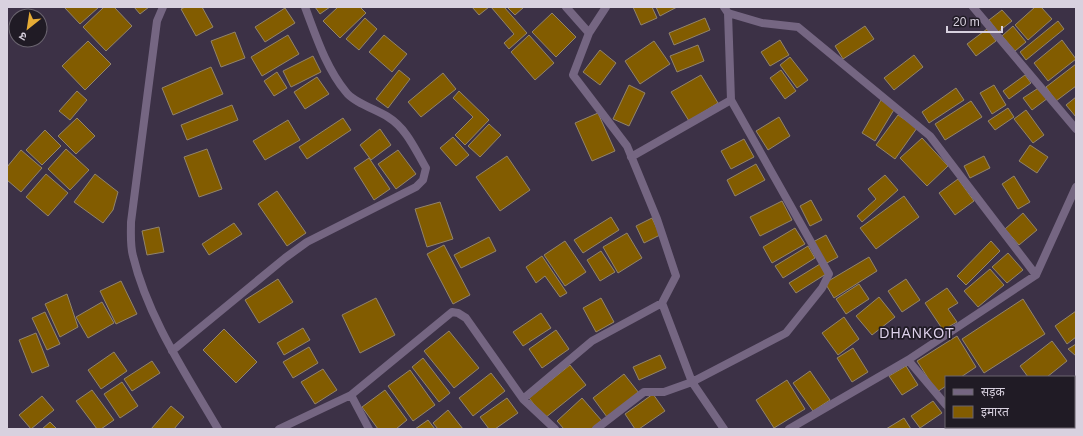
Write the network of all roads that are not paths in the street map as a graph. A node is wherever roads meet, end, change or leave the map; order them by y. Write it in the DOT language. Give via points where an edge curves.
graph roads {
  1 [pos="163,7"];
  2 [pos="305,7"];
  3 [pos="566,7"];
  4 [pos="606,7"];
  5 [pos="973,7"];
  6 [pos="726,10"];
  7 [pos="589,33"];
  8 [pos="731,100"];
  9 [pos="1076,129"];
  10 [pos="631,157"];
  11 [pos="1076,187"];
  12 [pos="1036,275"];
  13 [pos="662,303"];
  14 [pos="172,351"];
  15 [pos="908,360"];
  16 [pos="692,382"];
  17 [pos="351,395"];
  18 [pos="523,399"];
  19 [pos="945,404"];
  20 [pos="218,429"];
  21 [pos="279,429"];
  22 [pos="369,429"];
  23 [pos="555,429"];
  24 [pos="596,429"];
  25 [pos="724,429"];
  26 [pos="789,429"];
  1 -- 14 [label="street" via="156,21 131,222 132,254 141,282"];
  2 -- 14 [label="street" via="328,66 347,94 399,125 426,168 423,180 307,242"];
  3 -- 7 [label="street"];
  4 -- 7 [label="street"];
  5 -- 9 [label="street"];
  6 -- 8 [label="street"];
  6 -- 12 [label="street" via="762,23 798,27 930,136"];
  7 -- 10 [label="street" via="573,75 627,146"];
  8 -- 10 [label="street"];
  8 -- 16 [label="street" via="829,274 822,288 786,333"];
  10 -- 13 [label="street" via="657,219 676,276"];
  11 -- 12 [label="street"];
  12 -- 15 [label="street"];
  13 -- 16 [label="street"];
  13 -- 18 [label="street" via="592,341"];
  14 -- 20 [label="street"];
  15 -- 19 [label="street"];
  15 -- 26 [label="street"];
  16 -- 24 [label="street" via="664,392 644,392"];
  16 -- 25 [label="street"];
  17 -- 18 [label="street" via="452,312 466,318"];
  17 -- 21 [label="street"];
  17 -- 22 [label="street"];
  18 -- 23 [label="street"];
}
